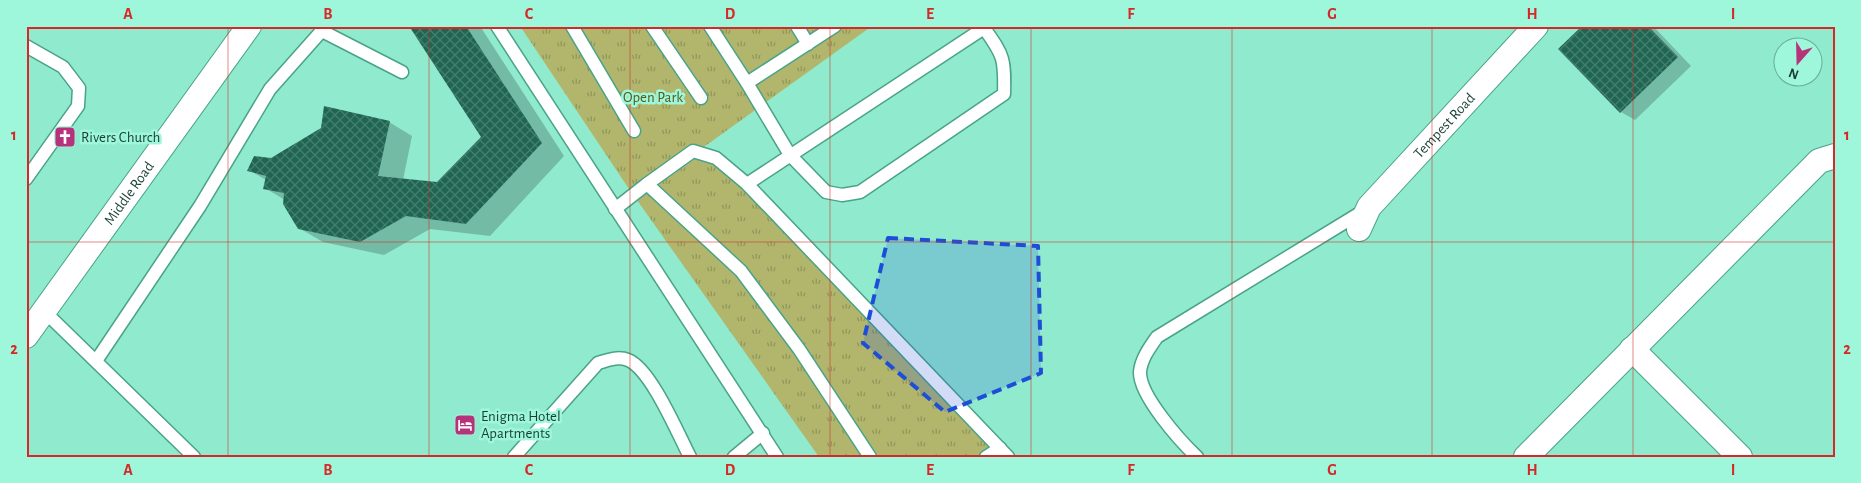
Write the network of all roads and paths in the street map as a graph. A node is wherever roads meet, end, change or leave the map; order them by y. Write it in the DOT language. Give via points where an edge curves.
graph roads {
  1 [pos="249,26"];
  2 [pos="497,26"];
  3 [pos="572,26"];
  4 [pos="652,26"];
  5 [pos="710,26"];
  6 [pos="797,26"];
  7 [pos="835,26"];
  8 [pos="1536,26"];
  9 [pos="982,27"];
  10 [pos="324,29"];
  11 [pos="808,44"];
  12 [pos="26,46"];
  13 [pos="402,72"];
  14 [pos="747,83"];
  15 [pos="701,98"];
  16 [pos="634,131"];
  17 [pos="790,155"];
  18 [pos="1835,156"];
  19 [pos="26,179"];
  20 [pos="647,184"];
  21 [pos="747,184"];
  22 [pos="1369,207"];
  23 [pos="615,209"];
  24 [pos="1359,229"];
  25 [pos="44,311"];
  26 [pos="26,336"];
  27 [pos="1632,350"];
  28 [pos="96,361"];
  29 [pos="764,434"];
  30 [pos="1004,452"];
  31 [pos="194,457"];
  32 [pos="514,457"];
  33 [pos="690,457"];
  34 [pos="734,457"];
  35 [pos="778,457"];
  36 [pos="870,457"];
  37 [pos="986,457"];
  38 [pos="1197,457"];
  39 [pos="1526,457"];
  40 [pos="1740,457"];
  1 -- 25 [label="street, Middle Road"];
  2 -- 23 [label="lane"];
  3 -- 16 [label="lane"];
  4 -- 15 [label="lane"];
  5 -- 14 [label="lane"];
  6 -- 11 [label="lane"];
  7 -- 11 [label="lane"];
  8 -- 22 [label="street, Tempest Road"];
  9 -- 17 [label="lane"];
  9 -- 17 [label="lane" via="1001,52 1005,63 1004,94 860,192 842,195 826,192"];
  10 -- 13 [label="lane"];
  10 -- 28 [label="lane" via="270,89 200,206"];
  11 -- 14 [label="lane"];
  12 -- 19 [label="lane" via="63,67 79,88 78,106"];
  14 -- 17 [label="lane"];
  17 -- 21 [label="lane"];
  18 -- 27 [label="street" via="1819,161"];
  20 -- 21 [label="lane" via="693,151 716,158"];
  20 -- 23 [label="lane"];
  20 -- 36 [label="lane" via="741,271 799,349"];
  21 -- 30 [label="lane"];
  22 -- 24 [label="street, Tempest Road"];
  22 -- 38 [label="lane" via="1157,337 1145,355 1140,372 1144,389 1178,439"];
  23 -- 29 [label="lane"];
  25 -- 26 [label="street, Middle Road"];
  25 -- 28 [label="lane"];
  27 -- 39 [label="street"];
  27 -- 40 [label="street"];
  28 -- 31 [label="lane"];
  29 -- 34 [label="lane"];
  29 -- 35 [label="lane"];
  30 -- 37 [label="lane"];
  32 -- 33 [label="lane" via="598,363 614,358 628,360 648,377"];
}
